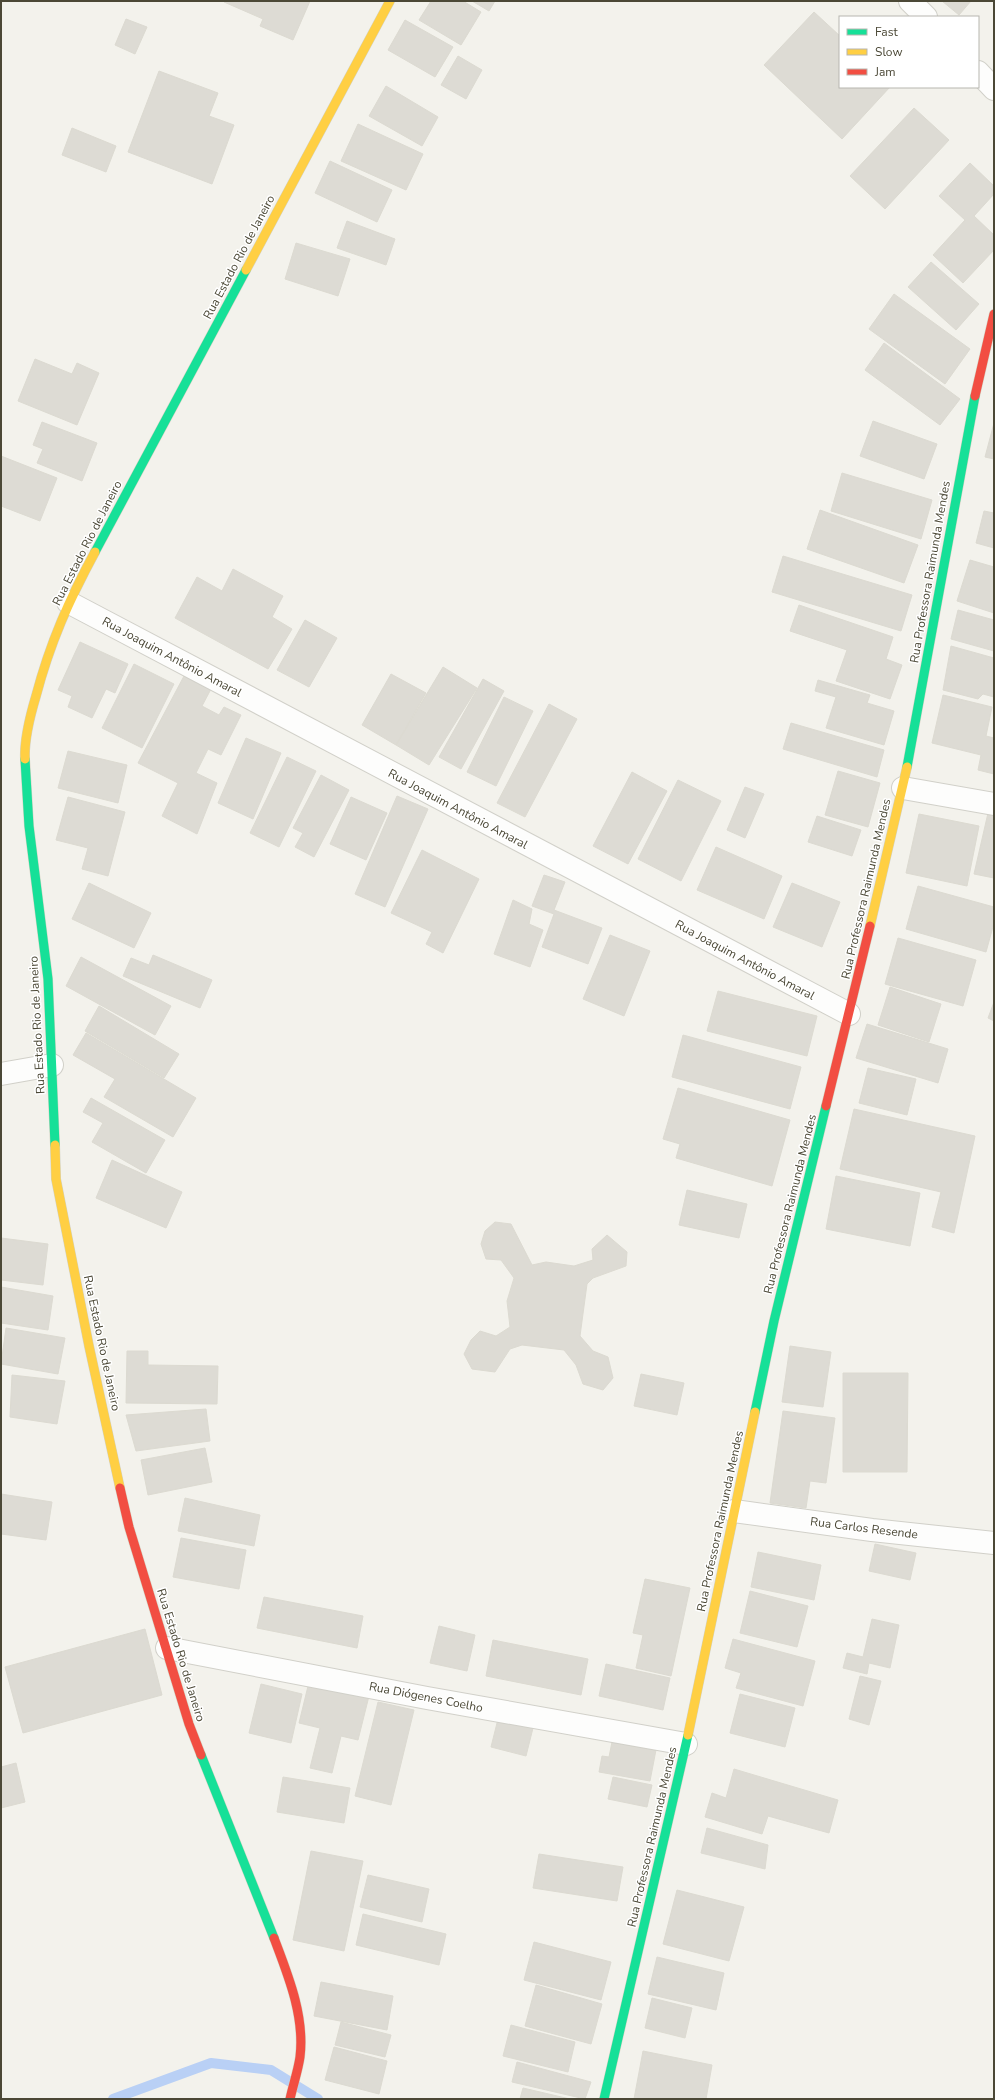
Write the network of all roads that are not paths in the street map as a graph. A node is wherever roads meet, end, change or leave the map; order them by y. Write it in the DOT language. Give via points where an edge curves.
graph roads {
  1 [pos="390,1"];
  2 [pos="910,1"];
  3 [pos="925,16"];
  4 [pos="979,73"];
  5 [pos="994,89"];
  6 [pos="994,314"];
  7 [pos="68,602"];
  8 [pos="903,788"];
  9 [pos="994,804"];
  10 [pos="849,1014"];
  11 [pos="52,1065"];
  12 [pos="1,1074"];
  13 [pos="734,1511"];
  14 [pos="994,1543"];
  15 [pos="167,1648"];
  16 [pos="686,1744"];
  17 [pos="290,2099"];
  18 [pos="604,2099"];
  1 -- 7 [label="street, Rua Estado Rio de Janeiro"];
  2 -- 3 [label="street"];
  4 -- 5 [label="street"];
  6 -- 8 [label="street, Rua Professora Raimunda Mendes" via="971,414"];
  7 -- 10 [label="street, Rua Joaquim Antônio Amaral"];
  7 -- 11 [label="street, Rua Estado Rio de Janeiro" via="43,668 31,713 25,751 29,826 48,979"];
  8 -- 9 [label="street"];
  8 -- 10 [label="street, Rua Professora Raimunda Mendes"];
  10 -- 13 [label="street, Rua Professora Raimunda Mendes" via="774,1322"];
  11 -- 12 [label="street"];
  11 -- 15 [label="street, Rua Estado Rio de Janeiro" via="56,1178 129,1528"];
  13 -- 14 [label="street, Rua Carlos Resende" via="872,1530"];
  13 -- 16 [label="street, Rua Professora Raimunda Mendes"];
  15 -- 16 [label="street, Rua Diógenes Coelho" via="426,1698"];
  15 -- 17 [label="street, Rua Estado Rio de Janeiro" via="189,1724 280,1954 296,2002 300,2057"];
  16 -- 18 [label="street, Rua Professora Raimunda Mendes"];
}
